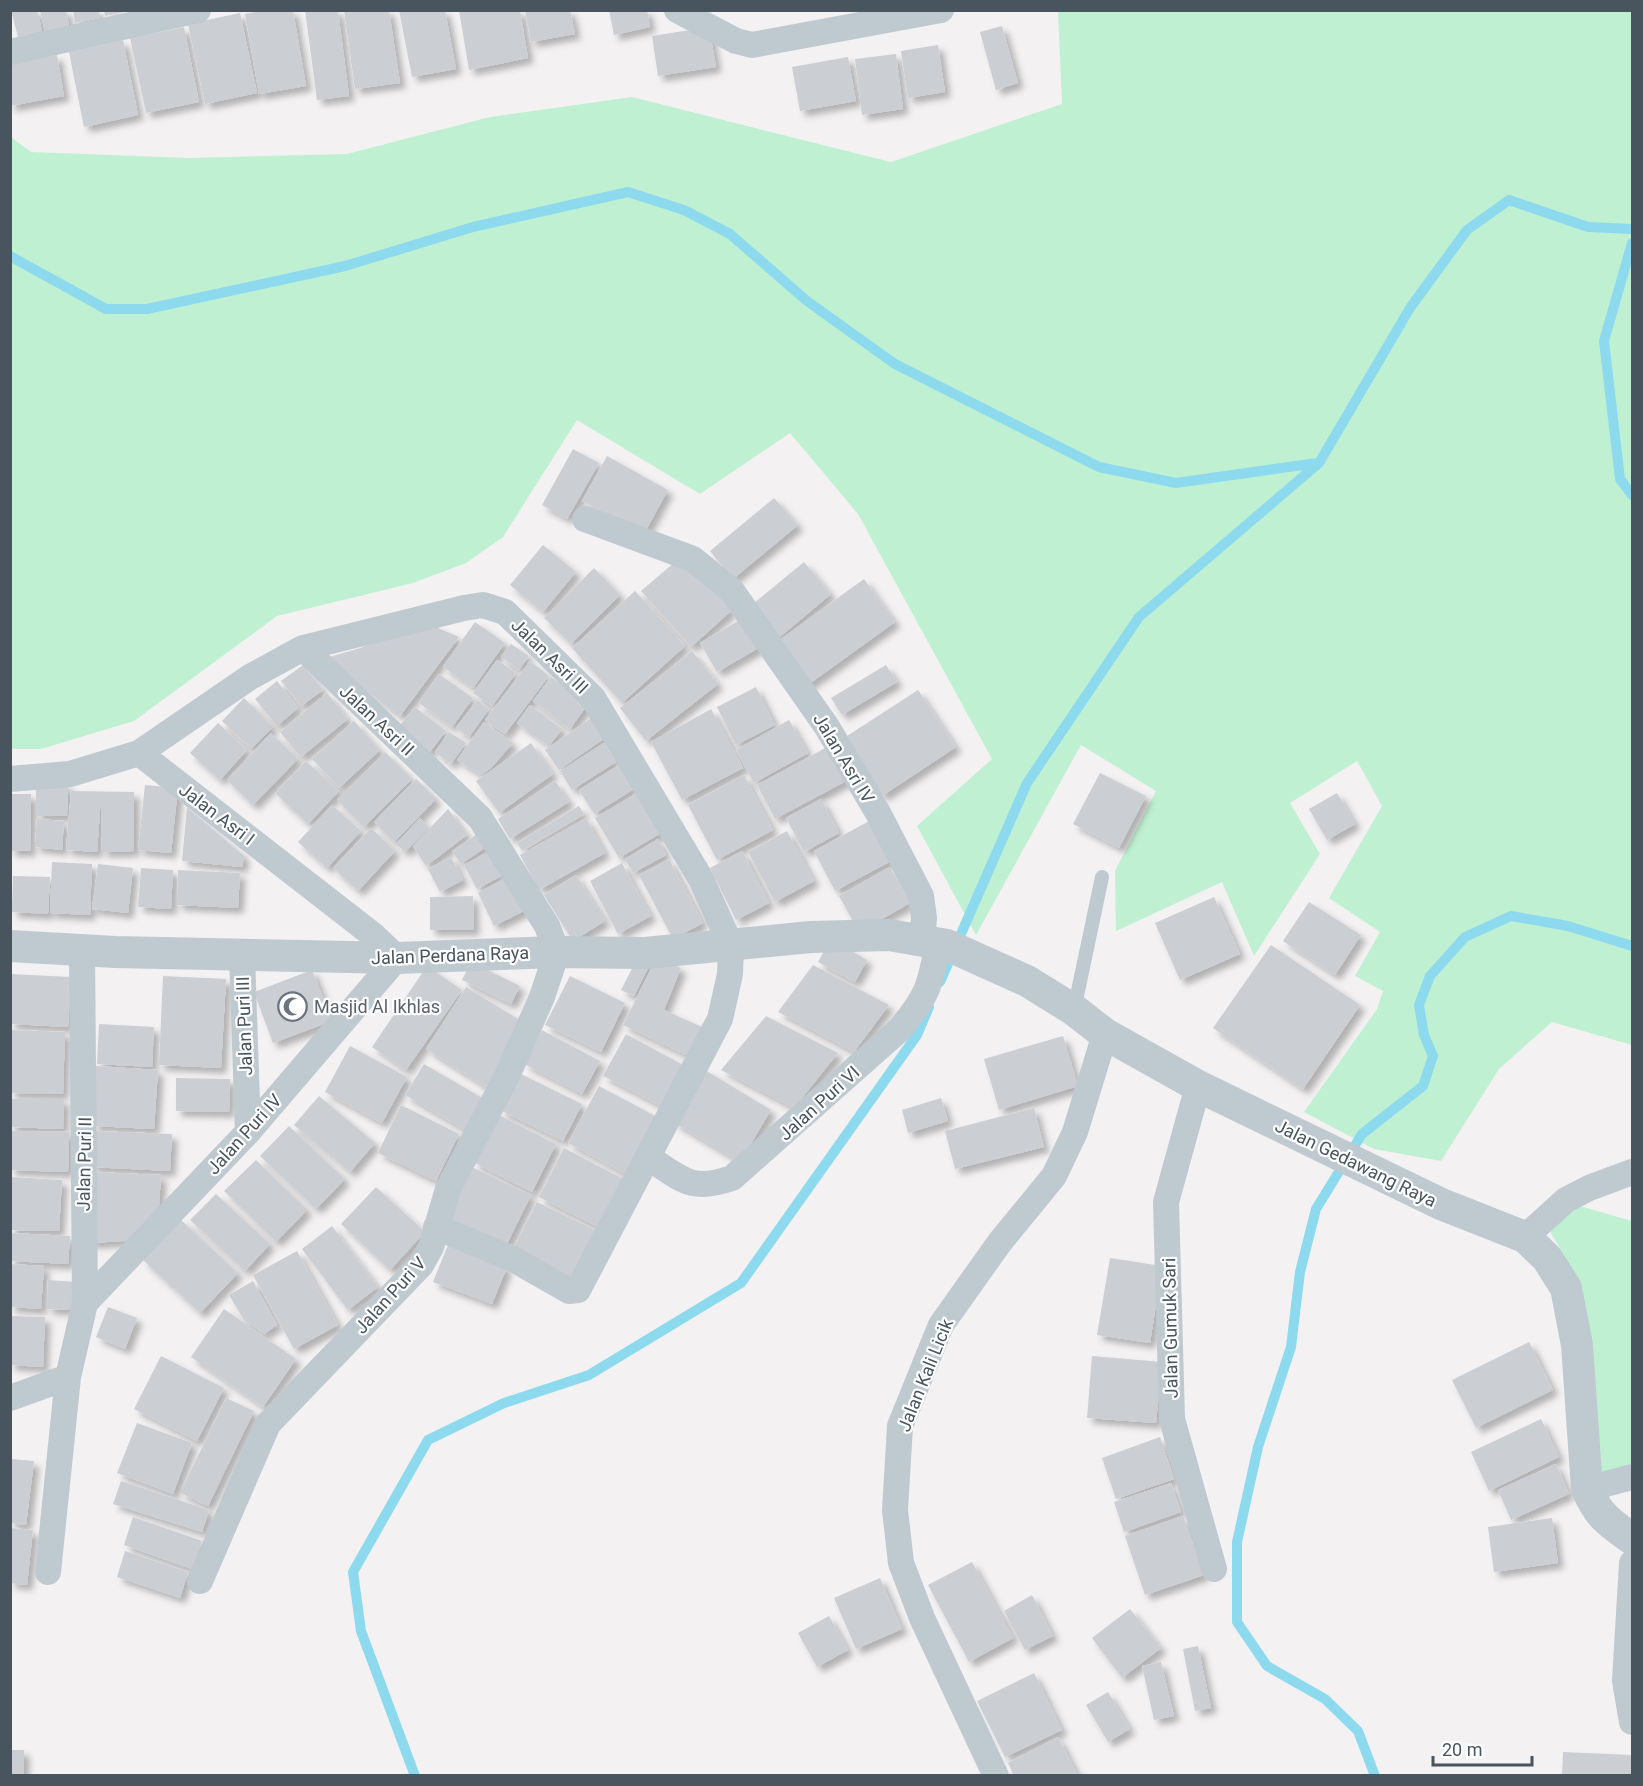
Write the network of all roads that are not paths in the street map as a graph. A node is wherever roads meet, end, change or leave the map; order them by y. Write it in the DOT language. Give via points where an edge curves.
graph roads {
  1 [pos="198,10"];
  2 [pos="677,10"];
  3 [pos="941,10"];
  4 [pos="10,52"];
  5 [pos="585,519"];
  6 [pos="303,648"];
  7 [pos="139,753"];
  8 [pos="10,779"];
  9 [pos="1102,877"];
  10 [pos="889,935"];
  11 [pos="936,943"];
  12 [pos="10,946"];
  13 [pos="731,946"];
  14 [pos="82,950"];
  15 [pos="557,952"];
  16 [pos="242,955"];
  17 [pos="396,958"];
  18 [pos="1074,1010"];
  19 [pos="1105,1034"];
  20 [pos="1198,1086"];
  21 [pos="248,1132"];
  22 [pos="649,1158"];
  23 [pos="1632,1172"];
  24 [pos="436,1227"];
  25 [pos="1525,1237"];
  26 [pos="85,1303"];
  27 [pos="68,1377"];
  28 [pos="10,1398"];
  29 [pos="1632,1477"];
  30 [pos="1587,1489"];
  31 [pos="1632,1539"];
  32 [pos="1632,1563"];
  33 [pos="1214,1569"];
  34 [pos="48,1572"];
  35 [pos="200,1581"];
  36 [pos="1632,1722"];
  37 [pos="996,1776"];
  1 -- 4 [label="street"];
  2 -- 3 [label="street" via="736,41 752,45"];
  5 -- 11 [label="street, Jalan Asri IV" via="693,559 732,591 827,727 878,813 921,896 924,918"];
  6 -- 7 [label="street" via="250,677"];
  6 -- 13 [label="street, Jalan Asri III" via="464,608 483,605 505,612 593,698 701,879"];
  6 -- 15 [label="street, Jalan Asri II" via="480,818 547,926"];
  7 -- 8 [label="street" via="70,774"];
  7 -- 17 [label="street, Jalan Asri I" via="373,935"];
  9 -- 18 [label="lane"];
  10 -- 11 [label="street, Jalan Gedawang Raya"];
  10 -- 13 [label="street, Jalan Perdana Raya" via="811,937"];
  11 -- 18 [label="street, Jalan Gedawang Raya" via="1027,981"];
  11 -- 22 [label="street, Jalan Puri VI" via="930,986 899,1030 732,1178 713,1185 690,1184"];
  12 -- 14 [label="street, Jalan Perdana Raya"];
  13 -- 15 [label="street, Jalan Perdana Raya" via="645,953"];
  13 -- 22 [label="street" via="730,974 720,1019"];
  14 -- 16 [label="street, Jalan Perdana Raya"];
  14 -- 26 [label="street, Jalan Puri II"];
  15 -- 17 [label="street, Jalan Perdana Raya"];
  15 -- 24 [label="street, Jalan Puri V" via="542,997 507,1076 448,1189"];
  16 -- 17 [label="street, Jalan Perdana Raya"];
  16 -- 21 [label="street, Jalan Puri III"];
  17 -- 21 [label="street, Jalan Puri IV"];
  18 -- 19 [label="street, Jalan Gedawang Raya"];
  19 -- 20 [label="street, Jalan Gedawang Raya"];
  19 -- 37 [label="street, Jalan Kali Licik" via="1075,1132 1054,1176 1000,1242 941,1325 900,1426 895,1510 901,1563 922,1618"];
  20 -- 25 [label="street, Jalan Gedawang Raya" via="1441,1204"];
  20 -- 33 [label="street, Jalan Gumuk Sari" via="1167,1202 1172,1419"];
  21 -- 26 [label="street, Jalan Puri IV"];
  22 -- 24 [label="street" via="578,1290"];
  23 -- 25 [label="street" via="1566,1200"];
  24 -- 35 [label="street, Jalan Puri V" via="422,1265 268,1424"];
  25 -- 30 [label="street, Jalan Gedawang Raya" via="1547,1258 1566,1288 1578,1345"];
  26 -- 27 [label="street, Jalan Puri II"];
  27 -- 28 [label="street"];
  27 -- 34 [label="street, Jalan Puri II"];
  29 -- 30 [label="street"];
  30 -- 31 [label="street, Jalan Gedawang Raya" via="1606,1522"];
  32 -- 36 [label="street" via="1625,1682"];
}
